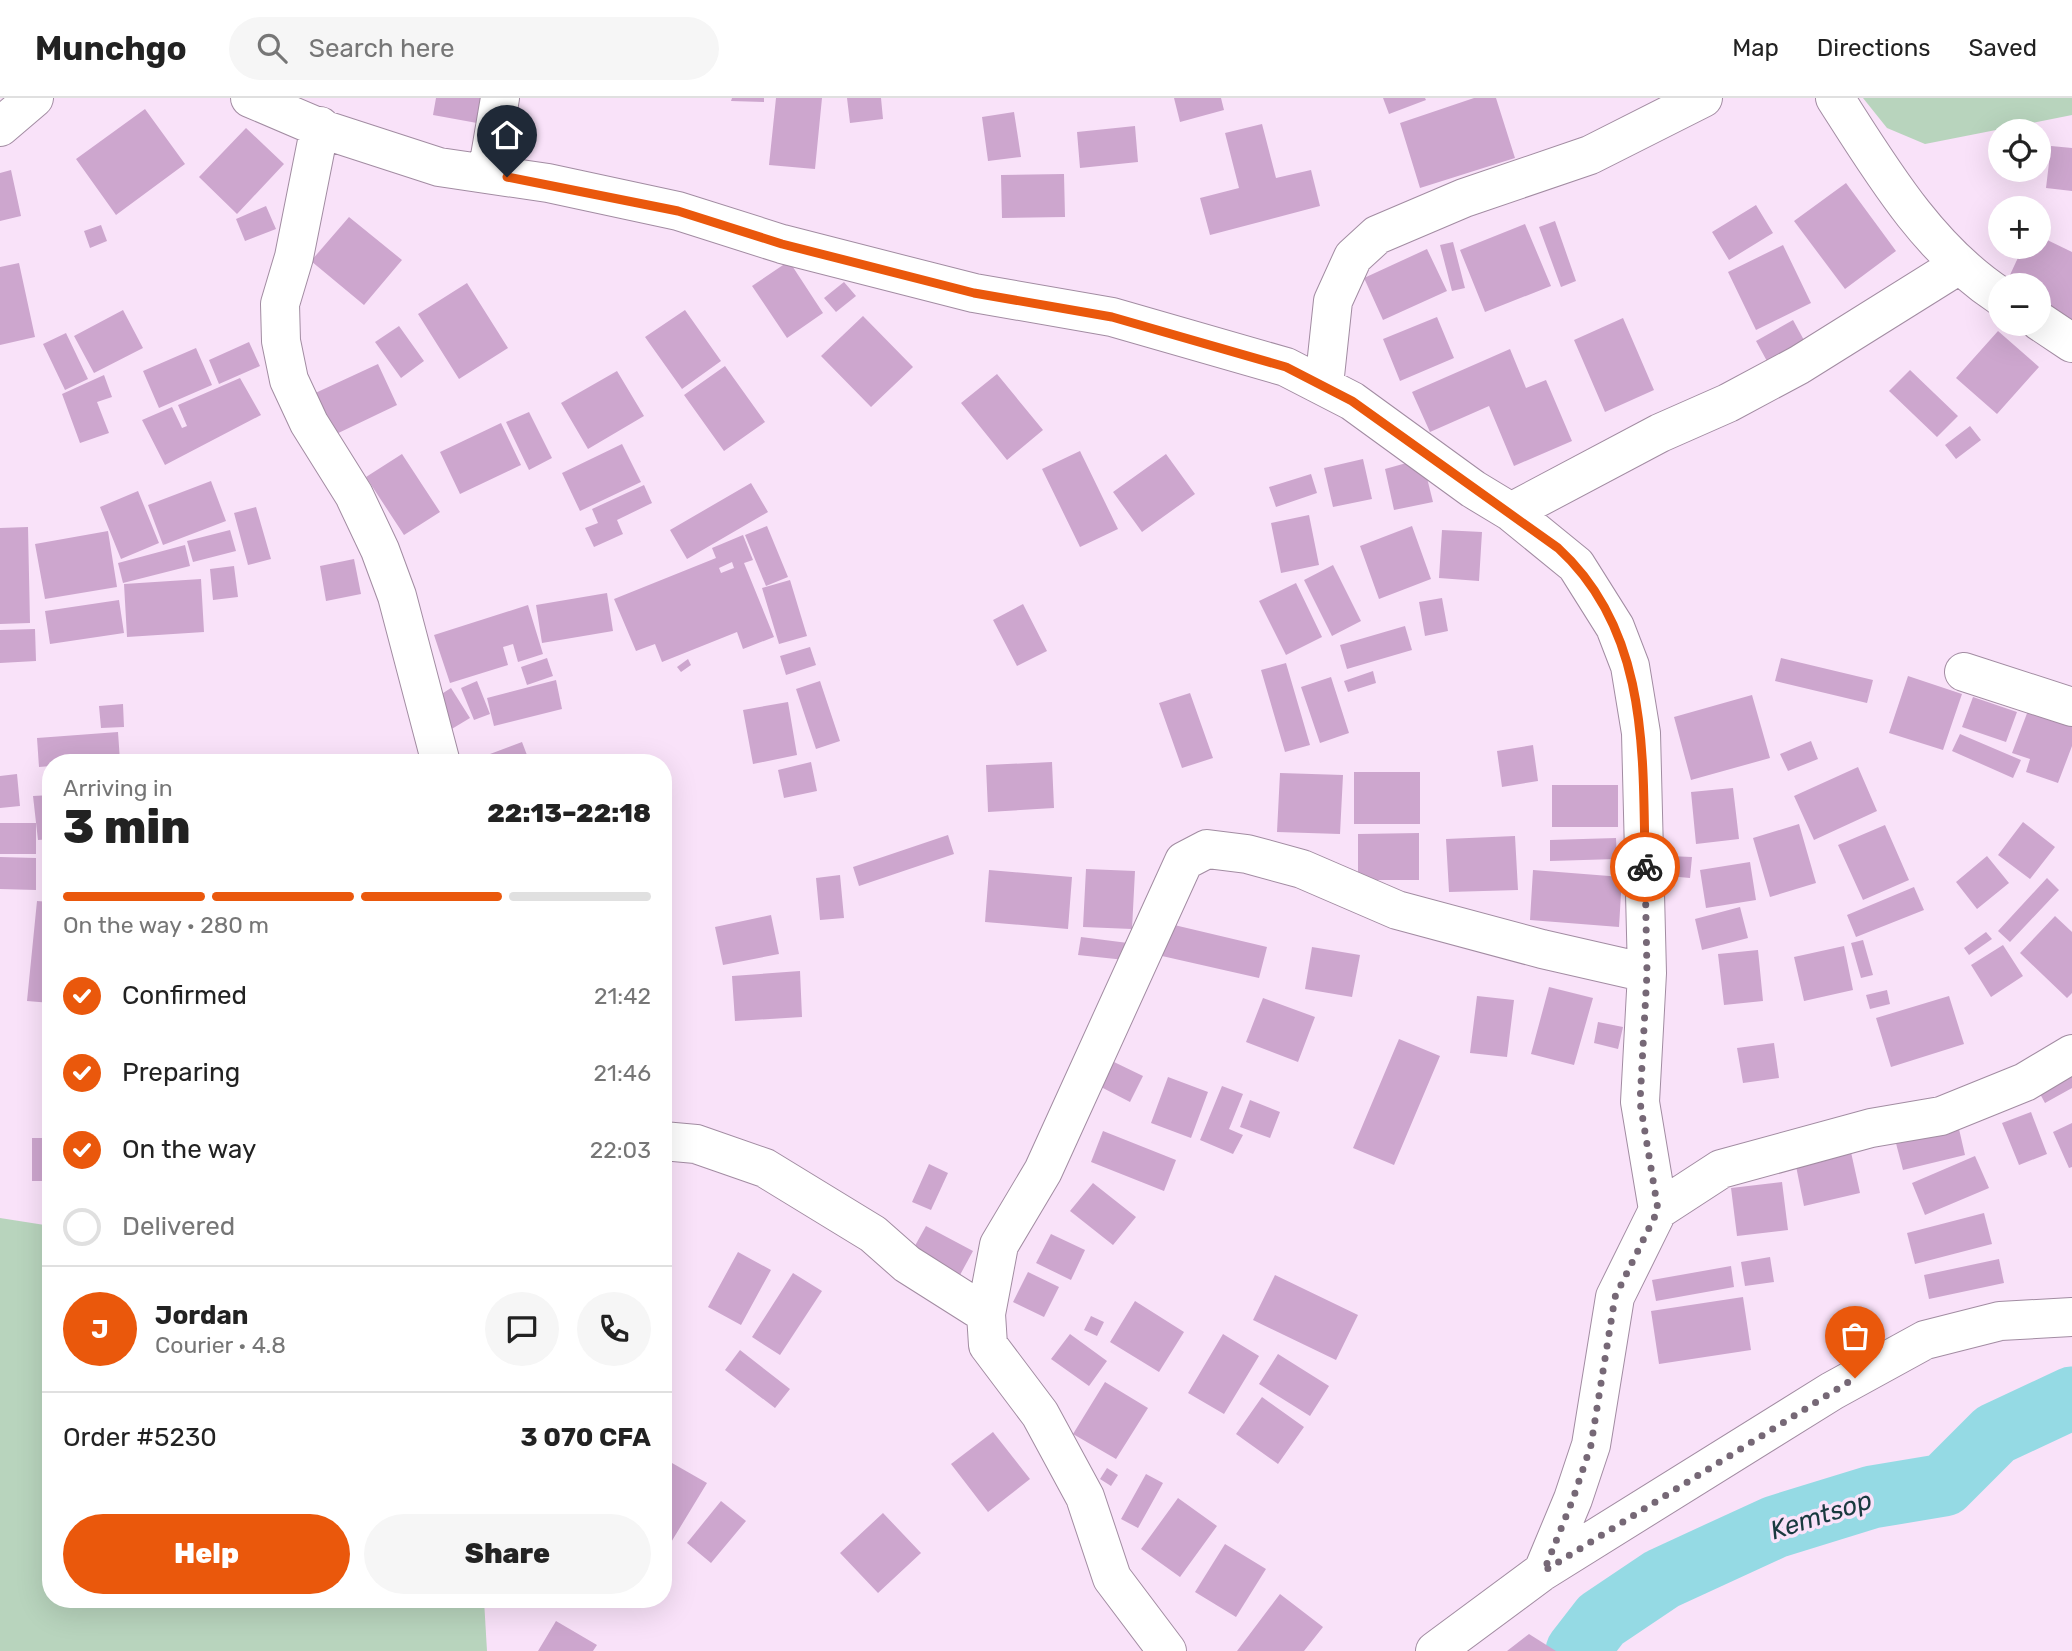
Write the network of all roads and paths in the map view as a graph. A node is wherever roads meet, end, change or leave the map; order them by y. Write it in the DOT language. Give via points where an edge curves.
graph roads {
  1 [pos="34,98"];
  2 [pos="250,98"];
  3 [pos="500,98"];
  4 [pos="1703,98"];
  5 [pos="1835,98"];
  6 [pos="320,126"];
  7 [pos="0,127"];
  8 [pos="487,174"];
  9 [pos="1958,265"];
  10 [pos="1988,287"];
  11 [pos="2051,329"];
  12 [pos="2072,343"];
  13 [pos="1324,385"];
  14 [pos="1511,512"];
  15 [pos="1964,672"];
  16 [pos="2072,707"];
  17 [pos="439,754"];
  18 [pos="1647,973"];
  19 [pos="2072,1054"];
  20 [pos="672,1142"];
  21 [pos="1658,1210"];
  22 [pos="986,1314"];
  23 [pos="2072,1317"];
  24 [pos="1544,1571"];
  25 [pos="1167,1651"];
  26 [pos="1435,1651"];
  1 -- 7 [label="street"];
  2 -- 6 [label="street"];
  3 -- 8 [label="street"];
  4 -- 13 [label="street" via="1590,155 1464,198 1377,235 1353,257 1333,302"];
  5 -- 9 [label="street" via="1893,187"];
  6 -- 8 [label="street" via="439,167"];
  6 -- 17 [label="street" via="295,257 280,304 281,341 289,380 309,423 354,495 380,550 397,596"];
  8 -- 13 [label="street" via="678,211 782,244 974,293 1112,317 1286,367"];
  9 -- 10 [label="street"];
  9 -- 14 [label="street" via="1799,365"];
  11 -- 12 [label="street"];
  13 -- 14 [label="street"];
  14 -- 18 [label="street" via="1576,565 1615,627 1630,666 1641,733"];
  15 -- 16 [label="street"];
  18 -- 21 [label="street" via="1640,1102"];
  18 -- 22 [label="street" via="1396,910 1301,869 1207,849 1184,861 1043,1171 999,1245"];
  19 -- 21 [label="street" via="2025,1082 1941,1116 1871,1128 1721,1169"];
  20 -- 22 [label="street" via="696,1144 765,1168 873,1234 907,1264"];
  21 -- 24 [label="street" via="1615,1297 1591,1445"];
  22 -- 25 [label="street" via="988,1345 1040,1414 1085,1497 1112,1578"];
  23 -- 24 [label="street" via="2000,1321 1925,1340 1832,1391"];
  24 -- 26 [label="street"];
}
